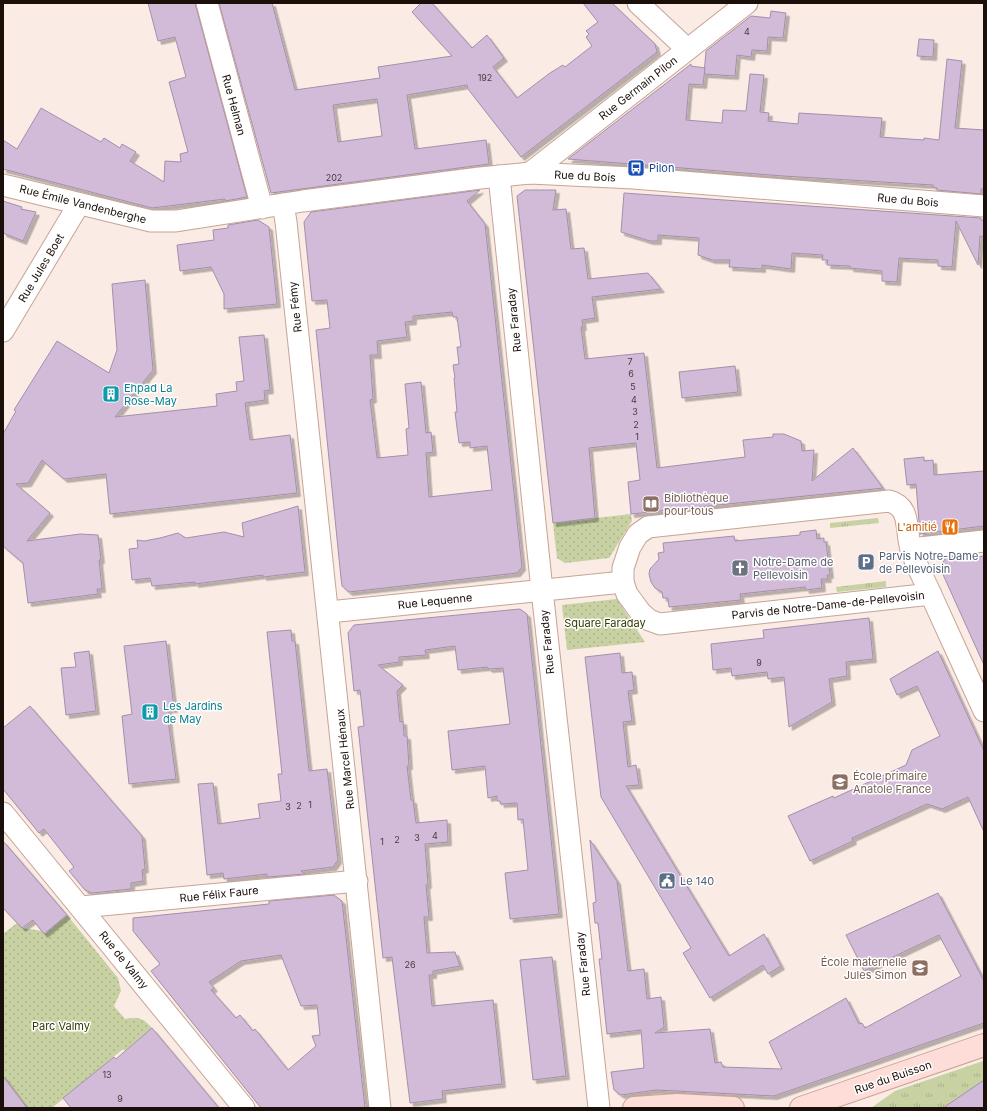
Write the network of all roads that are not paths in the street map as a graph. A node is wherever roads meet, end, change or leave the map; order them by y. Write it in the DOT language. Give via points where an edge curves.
graph roads {
  1 [pos="206,3"];
  2 [pos="638,3"];
  3 [pos="747,3"];
  4 [pos="687,49"];
  5 [pos="530,173"];
  6 [pos="499,176"];
  7 [pos="3,185"];
  8 [pos="79,204"];
  9 [pos="283,204"];
  10 [pos="984,206"];
  11 [pos="262,208"];
  12 [pos="3,331"];
  13 [pos="306,411"];
  14 [pos="984,541"];
  15 [pos="911,549"];
  16 [pos="623,582"];
  17 [pos="542,590"];
  18 [pos="931,594"];
  19 [pos="329,612"];
  20 [pos="984,711"];
  21 [pos="3,813"];
  22 [pos="357,881"];
  23 [pos="81,907"];
  24 [pos="984,1045"];
  25 [pos="244,1108"];
  26 [pos="380,1108"];
  27 [pos="599,1108"];
  28 [pos="634,1108"];
  29 [pos="733,1108"];
  30 [pos="801,1108"];
  1 -- 11 [label="street, Rue Helman"];
  2 -- 4 [label="street"];
  3 -- 4 [label="street, Rue Germain Pilon"];
  4 -- 5 [label="street, Rue Germain Pilon"];
  5 -- 6 [label="street, Rue du Bois"];
  5 -- 10 [label="street, Rue du Bois" via="633,178"];
  6 -- 9 [label="street, Rue du Bois"];
  6 -- 17 [label="street, Rue Faraday"];
  7 -- 8 [label="street, Rue Émile Vandenberghe"];
  8 -- 11 [label="street, Rue Émile Vandenberghe" via="138,219 163,222"];
  8 -- 12 [label="street, Rue Jules Boet"];
  9 -- 11 [label="street, Rue Émile Vandenberghe"];
  9 -- 13 [label="street, Rue Fémy"];
  13 -- 19 [label="street, Rue Marcel Hénaux"];
  14 -- 15 [label="street"];
  15 -- 16 [label="street, Parvis de Notre-Dame-de-Pellevoisin" via="904,512 901,506 889,501 656,526 648,527 634,539 623,568"];
  15 -- 18 [label="street, Parvis de Notre-Dame-de-Pellevoisin"];
  16 -- 17 [label="street"];
  16 -- 18 [label="street, Parvis de Notre-Dame-de-Pellevoisin" via="627,594 641,614 660,624"];
  17 -- 19 [label="street, Rue Lequenne"];
  17 -- 27 [label="street, Rue Faraday"];
  18 -- 20 [label="street"];
  19 -- 22 [label="street, Rue Marcel Hénaux"];
  21 -- 23 [label="street, Rue de Valmy"];
  22 -- 23 [label="street, Rue Félix Faure"];
  22 -- 26 [label="street, Rue Marcel Hénaux"];
  23 -- 25 [label="street, Rue de Valmy"];
  24 -- 30 [label="street, Rue du Buisson"];
  28 -- 29 [label="street" via="684,1105"];
}
